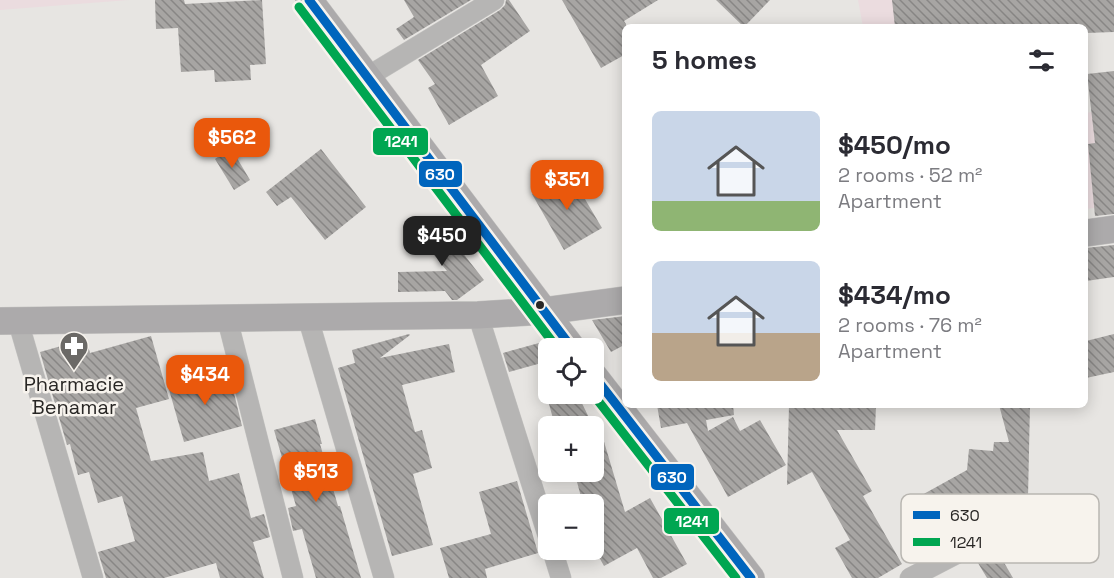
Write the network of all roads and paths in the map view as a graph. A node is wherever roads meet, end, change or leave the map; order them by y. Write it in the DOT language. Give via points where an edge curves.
graph roads {
  1 [pos="309,0"];
  2 [pos="494,0"];
  3 [pos="367,77"];
  4 [pos="1114,229"];
  5 [pos="1088,233"];
  6 [pos="622,301"];
  7 [pos="544,311"];
  8 [pos="478,315"];
  9 [pos="227,318"];
  10 [pos="308,318"];
  11 [pos="9,321"];
  12 [pos="564,338"];
  13 [pos="604,389"];
  14 [pos="538,504"];
  15 [pos="555,560"];
  16 [pos="939,563"];
  17 [pos="93,578"];
  18 [pos="293,578"];
  19 [pos="384,578"];
  20 [pos="561,578"];
  21 [pos="751,578"];
  22 [pos="910,578"];
  1 -- 3 [label="main road"];
  2 -- 3 [label="street"];
  3 -- 7 [label="main road"];
  4 -- 5 [label="main road"];
  6 -- 7 [label="main road"];
  7 -- 8 [label="main road"];
  7 -- 12 [label="main road"];
  8 -- 10 [label="main road"];
  8 -- 14 [label="street"];
  9 -- 10 [label="main road"];
  9 -- 11 [label="main road"];
  9 -- 18 [label="street"];
  10 -- 19 [label="street"];
  11 -- 17 [label="street"];
  13 -- 21 [label="main road"];
  15 -- 20 [label="street"];
  16 -- 22 [label="street"];
}
